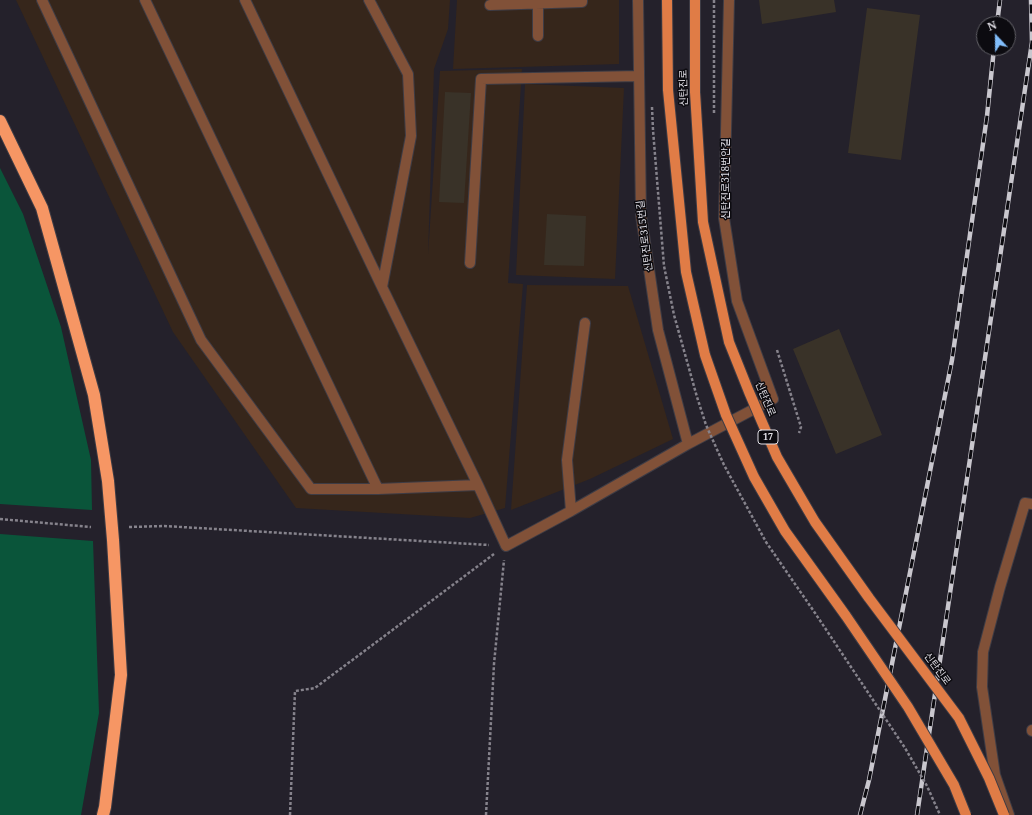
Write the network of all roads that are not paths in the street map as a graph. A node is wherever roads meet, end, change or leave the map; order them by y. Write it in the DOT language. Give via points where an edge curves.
graph roads {
  1 [pos="42,0"];
  2 [pos="145,0"];
  3 [pos="245,0"];
  4 [pos="369,0"];
  5 [pos="582,0"];
  6 [pos="638,0"];
  7 [pos="667,0"];
  8 [pos="696,0"];
  9 [pos="729,0"];
  10 [pos="538,4"];
  11 [pos="490,5"];
  12 [pos="538,36"];
  13 [pos="639,76"];
  14 [pos="0,121"];
  15 [pos="470,263"];
  16 [pos="382,287"];
  17 [pos="585,323"];
  18 [pos="688,444"];
  19 [pos="478,485"];
  20 [pos="378,489"];
  21 [pos="1032,504"];
  22 [pos="570,512"];
  23 [pos="103,815"];
  24 [pos="966,815"];
  25 [pos="1004,815"];
  26 [pos="1009,815"];
  1 -- 20 [label="street" via="201,340 311,489"];
  2 -- 20 [label="street"];
  3 -- 16 [label="street"];
  4 -- 16 [label="street" via="408,74 411,136"];
  5 -- 10 [label="street"];
  6 -- 13 [label="street, 신탄진로315번길"];
  7 -- 24 [label="main road, 신탄진로, bridge" via="668,90 686,272 705,356 726,416 754,477 785,531 908,707 954,785"];
  8 -- 25 [label="main road, 신탄진로 / 17, bridge" via="695,92 703,222 729,342 777,457 814,522 959,718"];
  9 -- 18 [label="street, 신탄진로318번안길" via="724,218 737,301 773,399"];
  10 -- 11 [label="street"];
  10 -- 12 [label="street"];
  13 -- 15 [label="street" via="481,79"];
  13 -- 18 [label="street, 신탄진로315번길" via="641,215 658,330"];
  14 -- 23 [label="highway" via="42,208 94,395 108,481 121,675"];
  16 -- 19 [label="street"];
  17 -- 22 [label="street" via="567,460"];
  18 -- 22 [label="street"];
  19 -- 20 [label="street"];
  19 -- 22 [label="street" via="506,546"];
  21 -- 26 [label="street" via="1025,503 983,652 982,687 995,775"];
}
